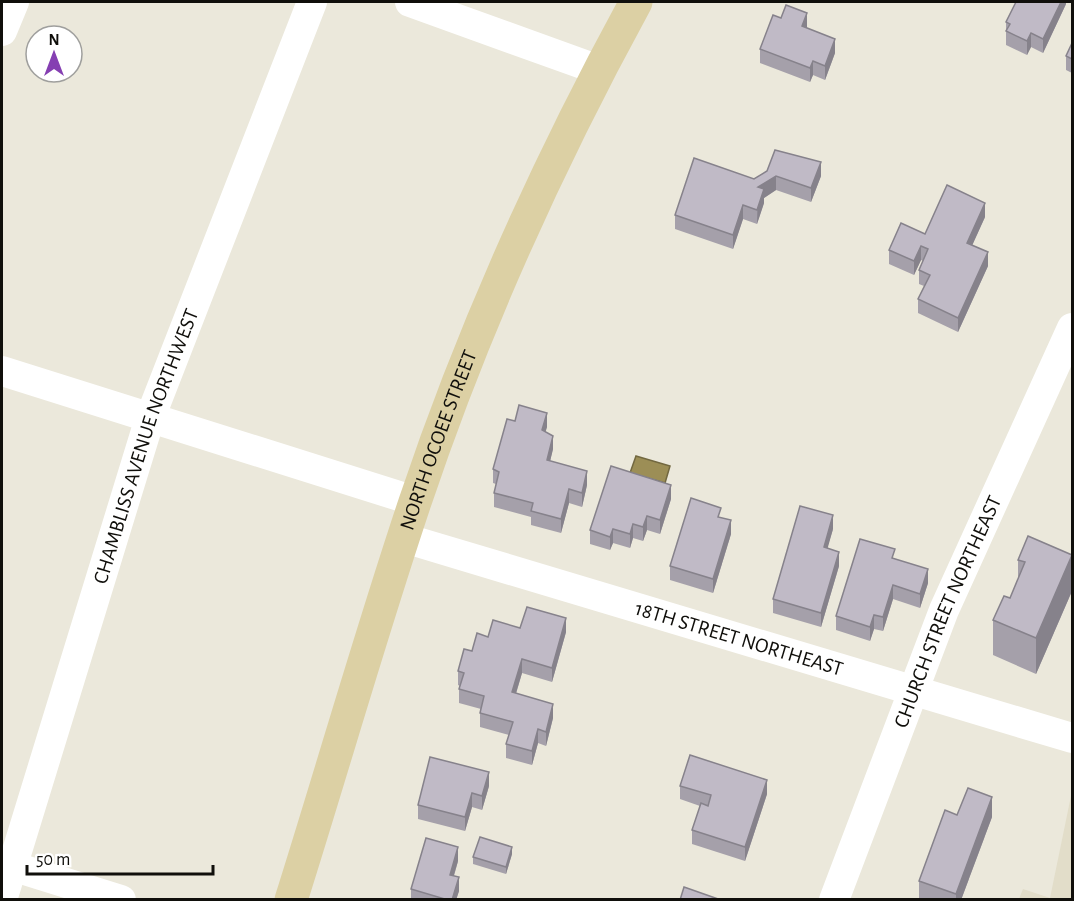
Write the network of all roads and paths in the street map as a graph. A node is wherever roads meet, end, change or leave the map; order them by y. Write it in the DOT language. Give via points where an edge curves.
graph roads {
  1 [pos="14,2"];
  2 [pos="312,2"];
  3 [pos="410,2"];
  4 [pos="636,2"];
  5 [pos="2,31"];
  6 [pos="599,70"];
  7 [pos="1072,328"];
  8 [pos="2,371"];
  9 [pos="150,418"];
  10 [pos="415,501"];
  11 [pos="404,538"];
  12 [pos="913,691"];
  13 [pos="1072,738"];
  14 [pos="7,865"];
  15 [pos="2,900"];
  16 [pos="121,900"];
  17 [pos="291,900"];
  18 [pos="834,900"];
  1 -- 5 [label="street"];
  2 -- 9 [label="street, CHAMBLISS AVENUE NORTHWEST"];
  3 -- 6 [label="street"];
  4 -- 6 [label="main road, NORTH OCOEE STREET"];
  6 -- 10 [label="main road, NORTH OCOEE STREET" via="483,322"];
  7 -- 12 [label="street, CHURCH STREET NORTHEAST" via="944,610"];
  8 -- 9 [label="street"];
  9 -- 10 [label="street"];
  9 -- 14 [label="street, CHAMBLISS AVENUE NORTHWEST"];
  10 -- 11 [label="main road, NORTH OCOEE STREET"];
  11 -- 12 [label="street, 18TH STREET NORTHEAST"];
  11 -- 17 [label="main road, NORTH OCOEE STREET"];
  12 -- 13 [label="street, 18TH STREET NORTHEAST"];
  12 -- 18 [label="street, CHURCH STREET NORTHEAST"];
  14 -- 15 [label="street, CHAMBLISS AVENUE NORTHWEST"];
  14 -- 16 [label="street"];
}
